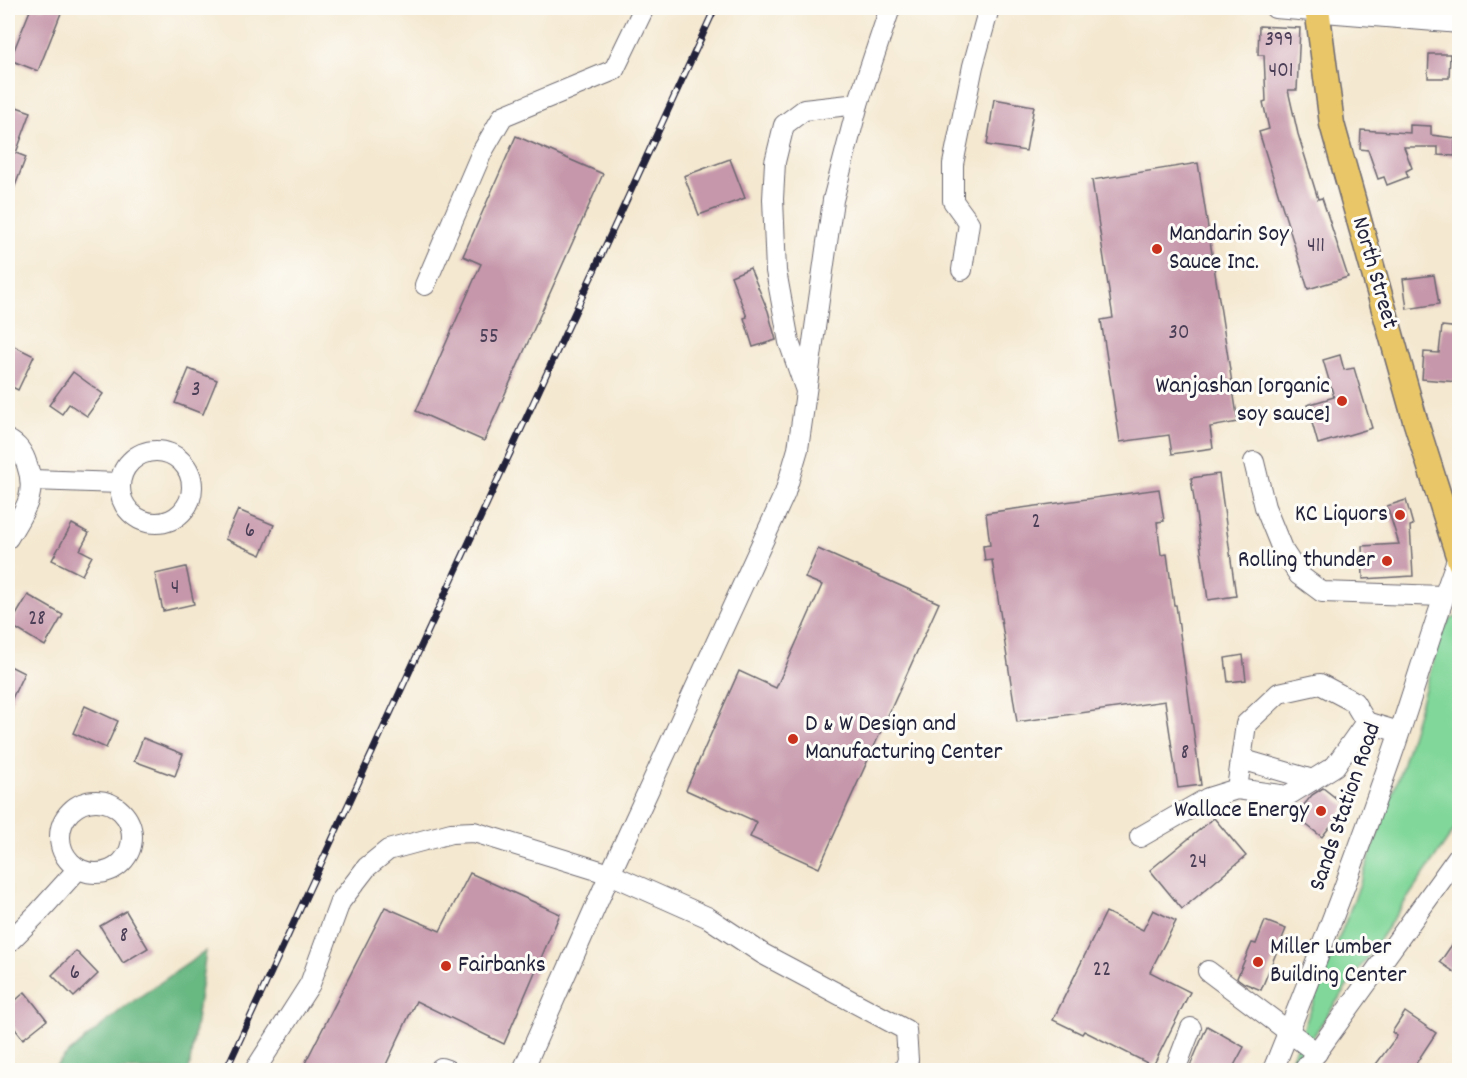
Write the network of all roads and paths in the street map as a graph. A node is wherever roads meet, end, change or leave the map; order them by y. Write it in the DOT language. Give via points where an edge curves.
graph roads {
  1 [pos="644,8"];
  2 [pos="890,8"];
  3 [pos="989,8"];
  4 [pos="1275,8"];
  5 [pos="1317,10"];
  6 [pos="1460,23"];
  7 [pos="858,104"];
  8 [pos="962,270"];
  9 [pos="426,285"];
  10 [pos="806,391"];
  11 [pos="8,440"];
  12 [pos="1254,462"];
  13 [pos="32,480"];
  14 [pos="120,483"];
  15 [pos="8,538"];
  16 [pos="1459,560"];
  17 [pos="1443,596"];
  18 [pos="1365,722"];
  19 [pos="1399,732"];
  20 [pos="1241,759"];
  21 [pos="1313,780"];
  22 [pos="1237,789"];
  23 [pos="1140,837"];
  24 [pos="1460,854"];
  25 [pos="78,869"];
  26 [pos="610,874"];
  27 [pos="8,943"];
  28 [pos="1208,971"];
  29 [pos="1191,1028"];
  30 [pos="1290,1030"];
  31 [pos="1317,1053"];
  32 [pos="255,1071"];
  33 [pos="523,1071"];
  34 [pos="903,1071"];
  35 [pos="1176,1071"];
  36 [pos="1273,1071"];
  37 [pos="1304,1071"];
  1 -- 9 [label="street" via="614,70 503,116 482,152"];
  2 -- 7 [label="street"];
  3 -- 8 [label="street" via="953,164 953,201 969,223"];
  4 -- 5 [label="street"];
  5 -- 6 [label="street"];
  5 -- 16 [label="main road, North Street" via="1332,124 1415,420"];
  7 -- 10 [label="street" via="833,200"];
  7 -- 10 [label="street" via="804,110 783,125 775,162 772,199 776,271 789,342"];
  10 -- 26 [label="street" via="798,449 785,493"];
  11 -- 13 [label="street" via="24,455"];
  12 -- 17 [label="street" via="1265,507 1282,549 1299,575 1322,592"];
  13 -- 14 [label="street"];
  13 -- 15 [label="street" via="31,496"];
  16 -- 17 [label="street, Sands Station Road"];
  17 -- 19 [label="street, Sands Station Road"];
  18 -- 19 [label="street"];
  18 -- 20 [label="street" via="1354,702 1320,684 1279,693 1245,724"];
  18 -- 21 [label="street" via="1335,766"];
  19 -- 30 [label="street, Sands Station Road"];
  20 -- 21 [label="street"];
  20 -- 22 [label="street"];
  21 -- 22 [label="street" via="1287,796"];
  22 -- 23 [label="street" via="1208,798"];
  24 -- 31 [label="street"];
  25 -- 27 [label="street"];
  26 -- 32 [label="street" via="474,832 451,833 388,850 367,867 340,902 310,984"];
  26 -- 33 [label="street"];
  26 -- 34 [label="street" via="707,917 763,954 906,1030 908,1060"];
  28 -- 30 [label="street"];
  29 -- 35 [label="street"];
  30 -- 31 [label="street"];
  30 -- 36 [label="street, Sands Station Road"];
  31 -- 37 [label="street"];
}
